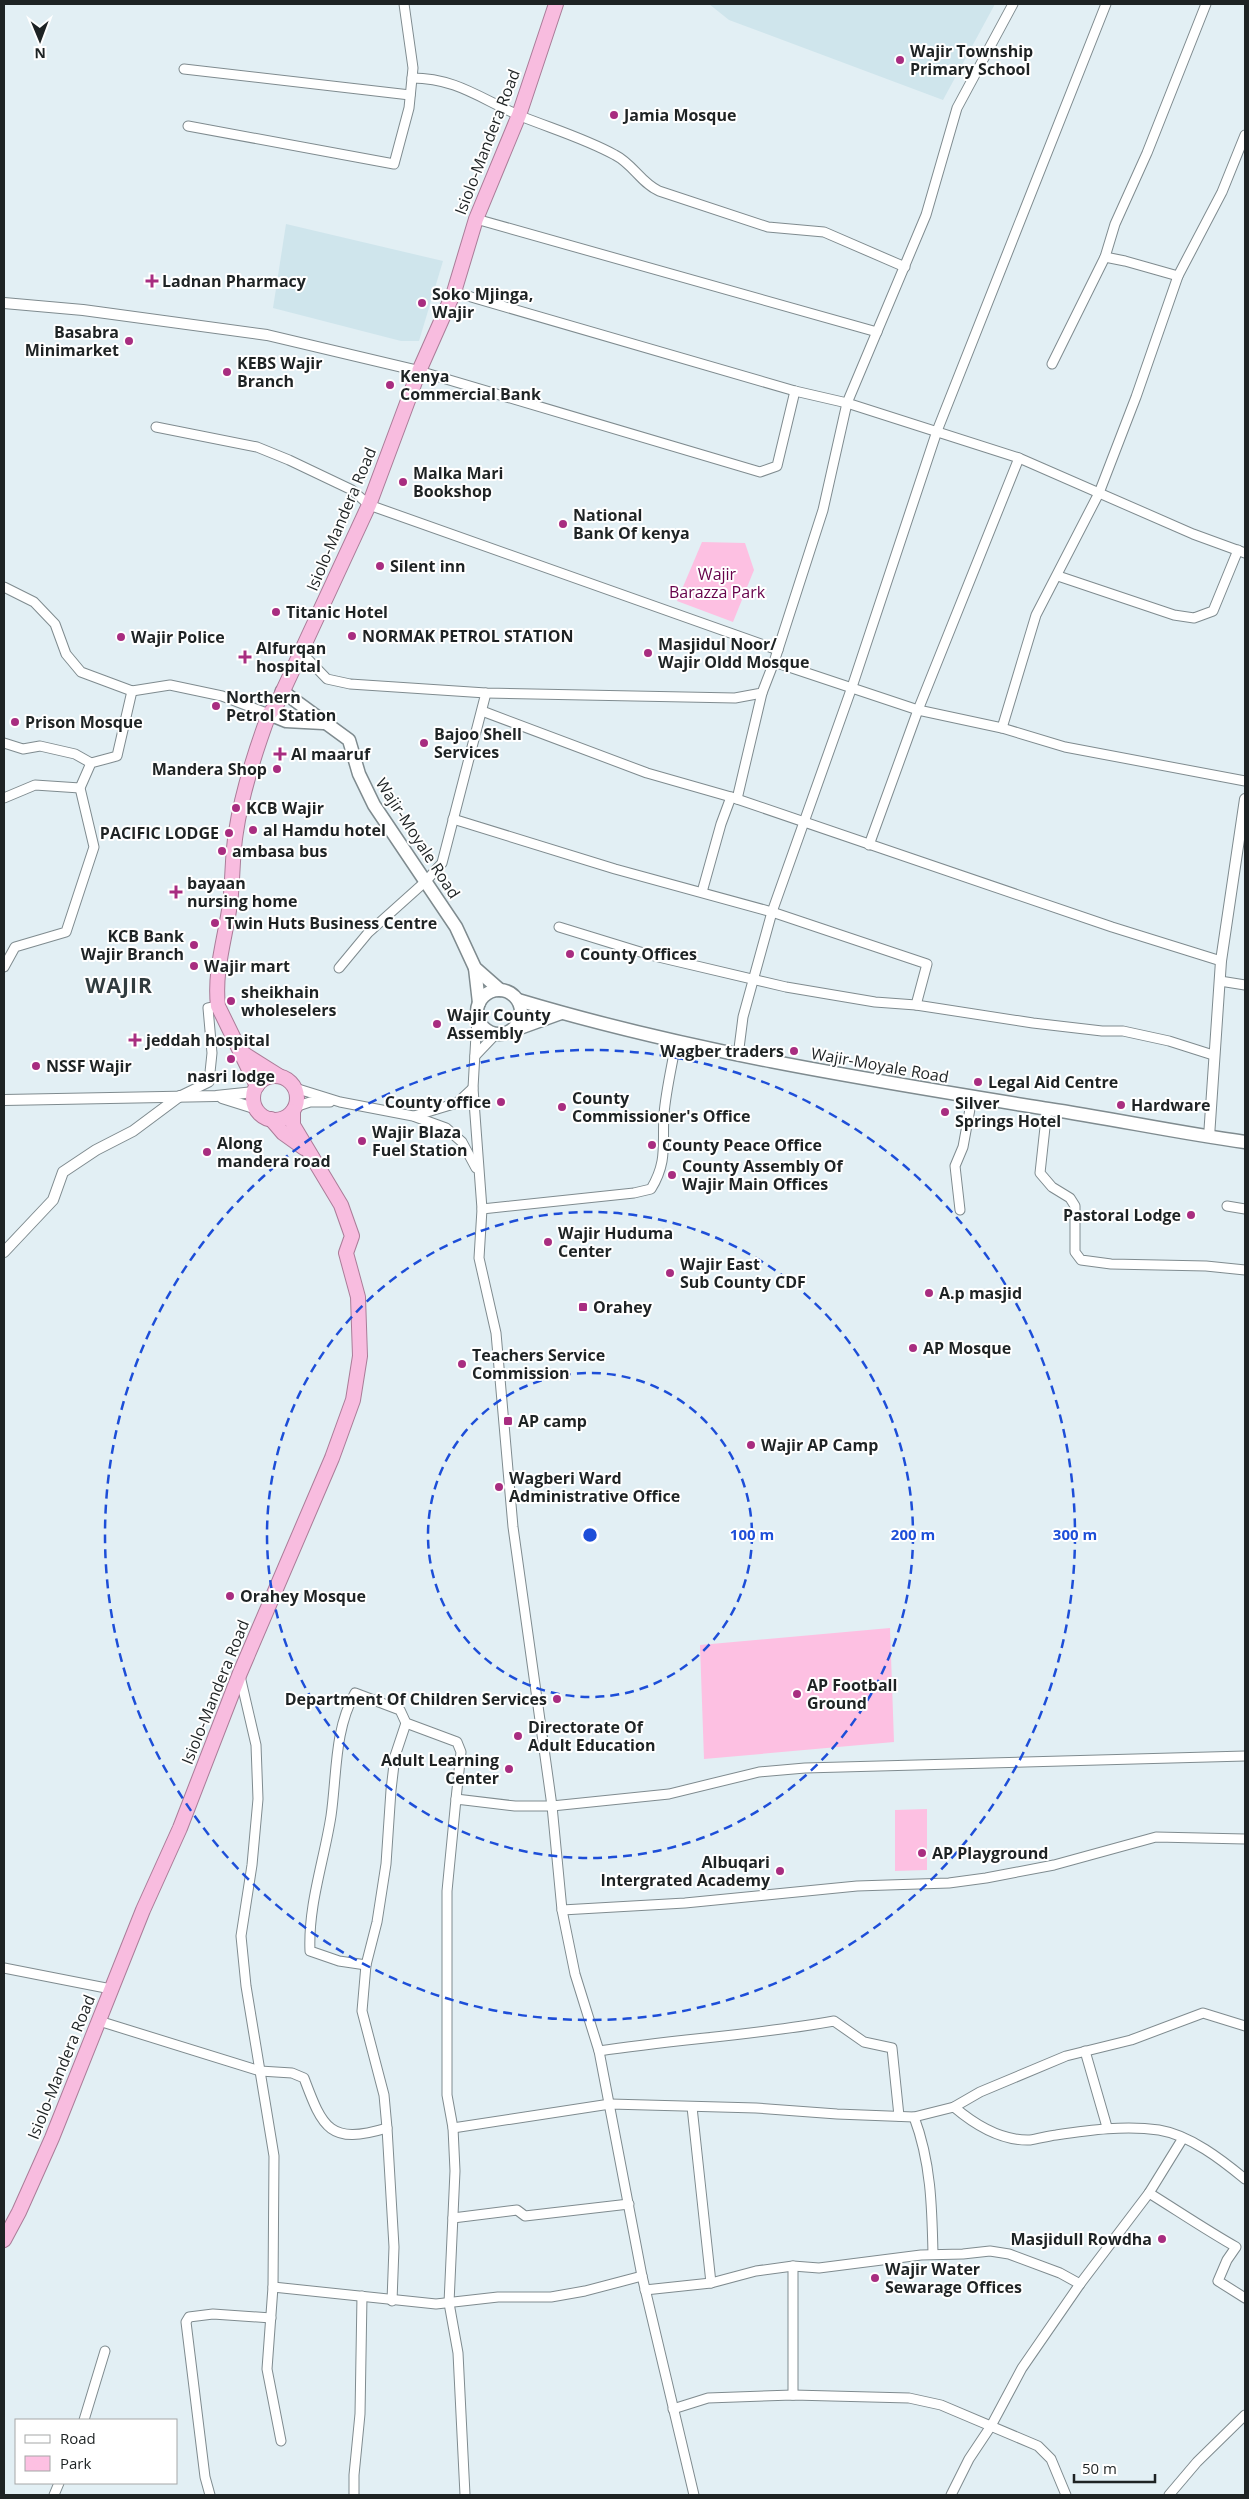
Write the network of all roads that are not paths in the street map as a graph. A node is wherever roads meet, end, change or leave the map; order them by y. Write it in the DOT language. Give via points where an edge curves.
graph roads {
  1 [pos="404,4"];
  2 [pos="556,4"];
  3 [pos="1014,4"];
  4 [pos="1106,4"];
  5 [pos="1206,4"];
  6 [pos="184,69"];
  7 [pos="412,78"];
  8 [pos="410,95"];
  9 [pos="518,115"];
  10 [pos="188,126"];
  11 [pos="1245,135"];
  12 [pos="476,219"];
  13 [pos="1105,257"];
  14 [pos="905,268"];
  15 [pos="1178,276"];
  16 [pos="454,292"];
  17 [pos="4,303"];
  18 [pos="877,332"];
  19 [pos="1052,364"];
  20 [pos="419,371"];
  21 [pos="795,392"];
  22 [pos="847,403"];
  23 [pos="156,427"];
  24 [pos="936,431"];
  25 [pos="1019,458"];
  26 [pos="1099,492"];
  27 [pos="369,505"];
  28 [pos="1242,551"];
  29 [pos="1058,576"];
  30 [pos="4,586"];
  31 [pos="778,650"];
  32 [pos="300,652"];
  33 [pos="774,662"];
  34 [pos="852,687"];
  35 [pos="132,691"];
  36 [pos="282,691"];
  37 [pos="486,692"];
  38 [pos="762,693"];
  39 [pos="918,710"];
  40 [pos="482,711"];
  41 [pos="269,714"];
  42 [pos="323,722"];
  43 [pos="1002,728"];
  44 [pos="4,743"];
  45 [pos="91,763"];
  46 [pos="1245,781"];
  47 [pos="80,788"];
  48 [pos="4,798"];
  49 [pos="734,798"];
  50 [pos="1245,799"];
  51 [pos="453,819"];
  52 [pos="804,823"];
  53 [pos="869,845"];
  54 [pos="426,881"];
  55 [pos="702,892"];
  56 [pos="772,912"];
  57 [pos="559,927"];
  58 [pos="1221,961"];
  59 [pos="4,967"];
  60 [pos="339,968"];
  61 [pos="475,968"];
  62 [pos="753,979"];
  63 [pos="1220,981"];
  64 [pos="1245,985"];
  65 [pos="500,990"];
  66 [pos="518,1000"];
  67 [pos="479,1003"];
  68 [pos="916,1005"];
  69 [pos="218,1006"];
  70 [pos="561,1013"];
  71 [pos="477,1017"];
  72 [pos="514,1030"];
  73 [pos="495,1034"];
  74 [pos="676,1042"];
  75 [pos="241,1052"];
  76 [pos="1214,1055"];
  77 [pos="476,1056"];
  78 [pos="738,1056"];
  79 [pos="279,1076"];
  80 [pos="294,1088"];
  81 [pos="473,1088"];
  82 [pos="256,1089"];
  83 [pos="180,1096"];
  84 [pos="216,1096"];
  85 [pos="972,1098"];
  86 [pos="4,1100"];
  87 [pos="340,1102"];
  88 [pos="257,1109"];
  89 [pos="294,1109"];
  90 [pos="1047,1109"];
  91 [pos="413,1116"];
  92 [pos="271,1119"];
  93 [pos="1209,1137"];
  94 [pos="1245,1142"];
  95 [pos="306,1150"];
  96 [pos="478,1170"];
  97 [pos="1227,1206"];
  98 [pos="482,1209"];
  99 [pos="1245,1209"];
  100 [pos="960,1210"];
  101 [pos="4,1252"];
  102 [pos="1245,1270"];
  103 [pos="240,1673"];
  104 [pos="406,1723"];
  105 [pos="1245,1756"];
  106 [pos="456,1799"];
  107 [pos="552,1806"];
  108 [pos="1245,1839"];
  109 [pos="562,1910"];
  110 [pos="366,1965"];
  111 [pos="4,1968"];
  112 [pos="112,1989"];
  113 [pos="99,2021"];
  114 [pos="1245,2026"];
  115 [pos="600,2051"];
  116 [pos="1085,2051"];
  117 [pos="260,2071"];
  118 [pos="610,2104"];
  119 [pos="692,2107"];
  120 [pos="954,2107"];
  121 [pos="899,2116"];
  122 [pos="914,2117"];
  123 [pos="1107,2127"];
  124 [pos="387,2128"];
  125 [pos="453,2128"];
  126 [pos="1183,2138"];
  127 [pos="1245,2179"];
  128 [pos="1149,2193"];
  129 [pos="629,2204"];
  130 [pos="454,2218"];
  131 [pos="4,2240"];
  132 [pos="933,2254"];
  133 [pos="793,2266"];
  134 [pos="642,2276"];
  135 [pos="712,2283"];
  136 [pos="1080,2284"];
  137 [pos="273,2287"];
  138 [pos="645,2290"];
  139 [pos="362,2296"];
  140 [pos="1245,2298"];
  141 [pos="392,2301"];
  142 [pos="449,2303"];
  143 [pos="271,2318"];
  144 [pos="105,2351"];
  145 [pos="793,2395"];
  146 [pos="673,2409"];
  147 [pos="1245,2415"];
  148 [pos="84,2419"];
  149 [pos="991,2426"];
  150 [pos="281,2441"];
  151 [pos="210,2495"];
  152 [pos="354,2495"];
  153 [pos="465,2495"];
  154 [pos="694,2495"];
  155 [pos="951,2495"];
  156 [pos="1066,2495"];
  157 [pos="1169,2495"];
  1 -- 7 [label="street"];
  2 -- 9 [label="highway, Isiolo-Mandera Road"];
  3 -- 14 [label="street" via="958,108 926,215"];
  4 -- 24 [label="street"];
  5 -- 13 [label="street"];
  6 -- 8 [label="street"];
  7 -- 8 [label="street"];
  7 -- 9 [label="street" via="433,78 453,83"];
  8 -- 10 [label="street" via="404,132 394,164"];
  9 -- 12 [label="highway, Isiolo-Mandera Road"];
  9 -- 14 [label="street" via="615,155 647,185 659,191 768,227 824,232"];
  11 -- 15 [label="street" via="1222,192"];
  12 -- 16 [label="highway, Isiolo-Mandera Road"];
  12 -- 18 [label="street"];
  13 -- 15 [label="street"];
  13 -- 19 [label="street"];
  14 -- 18 [label="street"];
  15 -- 26 [label="street"];
  16 -- 20 [label="highway, Isiolo-Mandera Road"];
  16 -- 21 [label="street"];
  17 -- 20 [label="street" via="83,310 267,336"];
  18 -- 22 [label="street"];
  20 -- 21 [label="street" via="760,472 777,466"];
  20 -- 27 [label="highway, Isiolo-Mandera Road"];
  21 -- 22 [label="street"];
  22 -- 24 [label="street"];
  22 -- 31 [label="street" via="823,510"];
  23 -- 27 [label="street" via="257,447 352,490"];
  24 -- 25 [label="street"];
  24 -- 34 [label="street"];
  25 -- 26 [label="street"];
  25 -- 39 [label="street"];
  26 -- 28 [label="street" via="1193,534"];
  26 -- 29 [label="street"];
  27 -- 31 [label="street"];
  27 -- 32 [label="highway, Isiolo-Mandera Road"];
  28 -- 29 [label="street" via="1213,611 1194,618 1174,615"];
  29 -- 43 [label="street" via="1036,615"];
  30 -- 35 [label="street" via="34,602 54,624 66,654 81,672"];
  31 -- 33 [label="street"];
  32 -- 36 [label="highway, Isiolo-Mandera Road"];
  32 -- 37 [label="street" via="327,678 350,684"];
  33 -- 34 [label="street"];
  33 -- 38 [label="street"];
  34 -- 39 [label="street"];
  34 -- 52 [label="street"];
  35 -- 41 [label="street" via="170,685 222,696"];
  35 -- 45 [label="street" via="117,756"];
  36 -- 41 [label="highway, Isiolo-Mandera Road"];
  36 -- 42 [label="main road, Wajir-Moyale Road"];
  37 -- 38 [label="street" via="735,698"];
  37 -- 40 [label="street"];
  38 -- 49 [label="street"];
  39 -- 43 [label="street"];
  39 -- 53 [label="street"];
  40 -- 49 [label="street" via="647,773"];
  40 -- 51 [label="street"];
  41 -- 42 [label="main road" via="286,721"];
  41 -- 69 [label="highway, Isiolo-Mandera Road" via="247,778 236,832 230,904 218,962"];
  42 -- 54 [label="main road, Wajir-Moyale Road" via="349,740 359,774 374,805"];
  43 -- 46 [label="street" via="1065,747"];
  44 -- 45 [label="street" via="24,748 40,746 75,754"];
  45 -- 47 [label="street"];
  47 -- 48 [label="street" via="35,785"];
  47 -- 59 [label="street" via="94,847 66,932 15,947"];
  49 -- 52 [label="street"];
  49 -- 55 [label="street" via="721,824"];
  50 -- 58 [label="street"];
  51 -- 54 [label="street" via="442,863"];
  51 -- 55 [label="street"];
  52 -- 53 [label="street"];
  52 -- 56 [label="street"];
  53 -- 58 [label="street"];
  54 -- 60 [label="street" via="368,932"];
  54 -- 61 [label="main road, Wajir-Moyale Road" via="456,927"];
  55 -- 56 [label="street"];
  56 -- 62 [label="street"];
  56 -- 68 [label="street" via="927,964"];
  57 -- 62 [label="street" via="650,955"];
  58 -- 63 [label="street"];
  61 -- 65 [label="main road, Wajir-Moyale Road"];
  61 -- 67 [label="main road"];
  62 -- 68 [label="street" via="876,1002"];
  62 -- 78 [label="street"];
  63 -- 64 [label="street"];
  63 -- 76 [label="street"];
  65 -- 66 [label="main road"];
  65 -- 67 [label="main road" via="484,996"];
  66 -- 70 [label="main road, Wajir-Moyale Road"];
  66 -- 72 [label="main road" via="521,1017"];
  67 -- 71 [label="main road"];
  68 -- 76 [label="street" via="1033,1023 1122,1031"];
  69 -- 75 [label="highway, Isiolo-Mandera Road"];
  69 -- 83 [label="street" via="208,1008 212,1053 209,1082"];
  70 -- 72 [label="main road"];
  70 -- 74 [label="main road, Wajir-Moyale Road"];
  71 -- 73 [label="main road" via="486,1031"];
  71 -- 77 [label="street"];
  72 -- 73 [label="main road"];
  73 -- 77 [label="street"];
  74 -- 78 [label="main road, Wajir-Moyale Road"];
  74 -- 98 [label="street" via="666,1095 663,1162 651,1189"];
  75 -- 79 [label="highway"];
  75 -- 82 [label="highway, Isiolo-Mandera Road"];
  76 -- 93 [label="street"];
  77 -- 81 [label="street"];
  78 -- 85 [label="main road, Wajir-Moyale Road"];
  79 -- 80 [label="highway"];
  79 -- 82 [label="highway" via="266,1078"];
  80 -- 87 [label="street"];
  80 -- 89 [label="highway, Isiolo-Mandera Road" via="297,1097"];
  81 -- 91 [label="street" via="457,1103"];
  81 -- 96 [label="street"];
  82 -- 84 [label="street"];
  82 -- 88 [label="highway, Isiolo-Mandera Road" via="253,1098"];
  83 -- 84 [label="street"];
  83 -- 86 [label="street"];
  83 -- 101 [label="street" via="133,1132 96,1150 63,1172 53,1200"];
  84 -- 88 [label="street"];
  85 -- 90 [label="main road, Wajir-Moyale Road"];
  85 -- 100 [label="street" via="963,1147 955,1166"];
  87 -- 89 [label="street" via="310,1102"];
  87 -- 91 [label="street"];
  88 -- 92 [label="highway, Isiolo-Mandera Road"];
  89 -- 92 [label="highway" via="283,1118"];
  89 -- 95 [label="highway, Isiolo-Mandera Road" via="293,1125"];
  90 -- 93 [label="main road, Wajir-Moyale Road"];
  90 -- 102 [label="street" via="1040,1173 1075,1206 1075,1252 1081,1260"];
  91 -- 96 [label="street" via="446,1128 462,1142"];
  92 -- 95 [label="highway, Isiolo-Mandera Road" via="282,1133"];
  93 -- 94 [label="main road, Wajir-Moyale Road"];
  95 -- 103 [label="highway, Isiolo-Mandera Road" via="341,1204 352,1236 346,1252 358,1297 358,1379 332,1458"];
  96 -- 98 [label="street"];
  97 -- 99 [label="street"];
  98 -- 107 [label="street" via="479,1258 496,1333 513,1527"];
  103 -- 112 [label="highway, Isiolo-Mandera Road" via="180,1828"];
  103 -- 117 [label="street" via="256,1746 258,1799 241,1936"];
  104 -- 106 [label="street" via="457,1742 461,1752"];
  104 -- 110 [label="street" via="395,1756 386,1864"];
  104 -- 110 [label="street" via="400,1710 355,1693 348,1706 336,1753 331,1815 314,1895 310,1951 339,1961"];
  105 -- 107 [label="street" via="805,1768 759,1772 669,1794"];
  106 -- 107 [label="street" via="515,1806"];
  106 -- 125 [label="street" via="447,1891 447,2095"];
  107 -- 109 [label="street"];
  108 -- 109 [label="street" via="1156,1837 1054,1865 949,1883 856,1886 685,1903"];
  109 -- 115 [label="street" via="575,1974"];
  110 -- 124 [label="street" via="362,2011 384,2095"];
  111 -- 112 [label="street"];
  112 -- 113 [label="highway, Isiolo-Mandera Road"];
  113 -- 117 [label="street"];
  113 -- 131 [label="highway, Isiolo-Mandera Road" via="52,2138"];
  114 -- 116 [label="street" via="1203,2013 1131,2040"];
  115 -- 118 [label="street"];
  115 -- 121 [label="street" via="834,2021 864,2042 892,2048"];
  116 -- 120 [label="street" via="980,2092"];
  116 -- 123 [label="street"];
  117 -- 124 [label="street" via="292,2073 304,2078 321,2120 332,2131 365,2135"];
  117 -- 137 [label="street" via="274,2156"];
  118 -- 119 [label="street"];
  118 -- 125 [label="street"];
  118 -- 129 [label="street"];
  119 -- 121 [label="street"];
  119 -- 135 [label="street"];
  120 -- 122 [label="street"];
  120 -- 123 [label="street" via="966,2118 993,2132 1029,2140"];
  121 -- 122 [label="street"];
  122 -- 132 [label="street" via="928,2166"];
  123 -- 126 [label="street" via="1160,2130"];
  124 -- 141 [label="street" via="394,2247"];
  125 -- 130 [label="street"];
  126 -- 127 [label="street"];
  126 -- 128 [label="street"];
  128 -- 136 [label="street"];
  128 -- 140 [label="street" via="1236,2248 1218,2281"];
  129 -- 130 [label="street" via="525,2216 517,2210"];
  129 -- 134 [label="street"];
  130 -- 142 [label="street"];
  132 -- 133 [label="street" via="819,2268"];
  132 -- 136 [label="street" via="990,2251 1009,2254"];
  133 -- 135 [label="street" via="756,2271"];
  133 -- 145 [label="street"];
  134 -- 138 [label="street"];
  134 -- 142 [label="street" via="551,2297 498,2297"];
  135 -- 138 [label="street"];
  136 -- 149 [label="street" via="1022,2368"];
  137 -- 139 [label="street"];
  137 -- 143 [label="street"];
  138 -- 146 [label="street"];
  139 -- 141 [label="street"];
  139 -- 152 [label="street" via="360,2414"];
  141 -- 142 [label="street"];
  142 -- 153 [label="street" via="458,2353"];
  143 -- 150 [label="street" via="267,2369"];
  143 -- 151 [label="street" via="213,2314 189,2316 186,2322 205,2478"];
  144 -- 148 [label="street"];
  145 -- 146 [label="street" via="708,2398"];
  145 -- 149 [label="street" via="909,2398 941,2405"];
  146 -- 154 [label="street"];
  147 -- 157 [label="street"];
  149 -- 155 [label="street"];
  149 -- 156 [label="street" via="1038,2446 1051,2459"];
}
